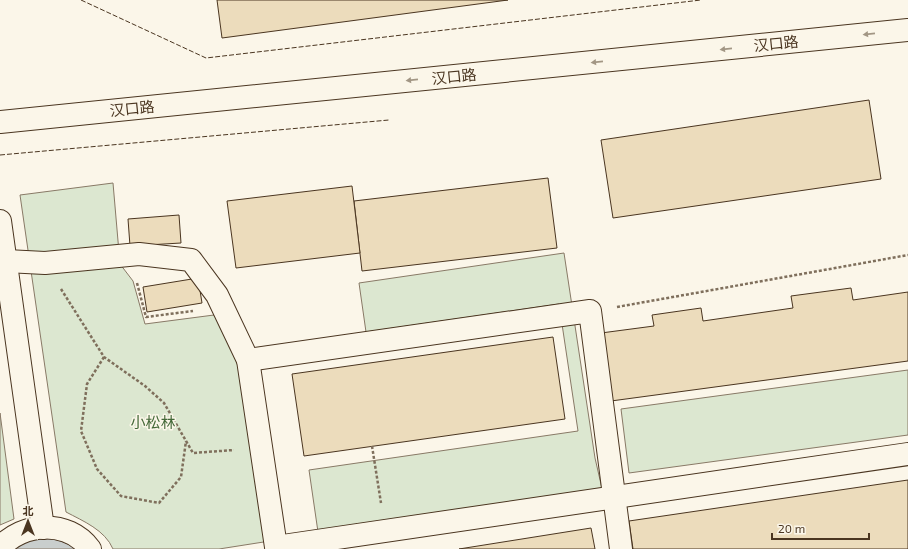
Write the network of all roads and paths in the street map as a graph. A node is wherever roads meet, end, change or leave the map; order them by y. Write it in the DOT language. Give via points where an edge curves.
graph roads {
  1 [pos="908,30"];
  2 [pos="0,122"];
  3 [pos="0,221"];
  4 [pos="130,255"];
  5 [pos="908,255"];
  6 [pos="6,261"];
  7 [pos="45,263"];
  8 [pos="223,307"];
  9 [pos="590,312"];
  10 [pos="104,357"];
  11 [pos="248,360"];
  12 [pos="186,441"];
  13 [pos="372,446"];
  14 [pos="261,447"];
  15 [pos="908,454"];
  16 [pos="614,498"];
  17 [pos="43,528"];
  18 [pos="386,531"];
  19 [pos="0,548"];
  20 [pos="271,548"];
  21 [pos="90,549"];
  22 [pos="621,549"];
  1 -- 2 [label="street, 汉口路, one-way"];
  3 -- 6 [label="street"];
  4 -- 7 [label="street"];
  4 -- 8 [label="street" via="191,260"];
  4 -- 8 [label="path" via="146,317"];
  5 -- 9 [label="path"];
  6 -- 7 [label="street"];
  6 -- 17 [label="street"];
  7 -- 10 [label="path"];
  8 -- 11 [label="street"];
  9 -- 11 [label="street"];
  9 -- 16 [label="street"];
  10 -- 12 [label="path" via="164,403"];
  10 -- 12 [label="path" via="87,384 81,431 98,469 121,496 159,503 181,477"];
  11 -- 14 [label="street"];
  12 -- 14 [label="path" via="193,453"];
  13 -- 18 [label="path"];
  14 -- 20 [label="street"];
  15 -- 16 [label="street"];
  16 -- 18 [label="street"];
  16 -- 22 [label="street"];
  17 -- 19 [label="street" via="33,528 17,534"];
  17 -- 21 [label="street" via="52,527 66,531 79,538"];
  18 -- 20 [label="street"];
}
